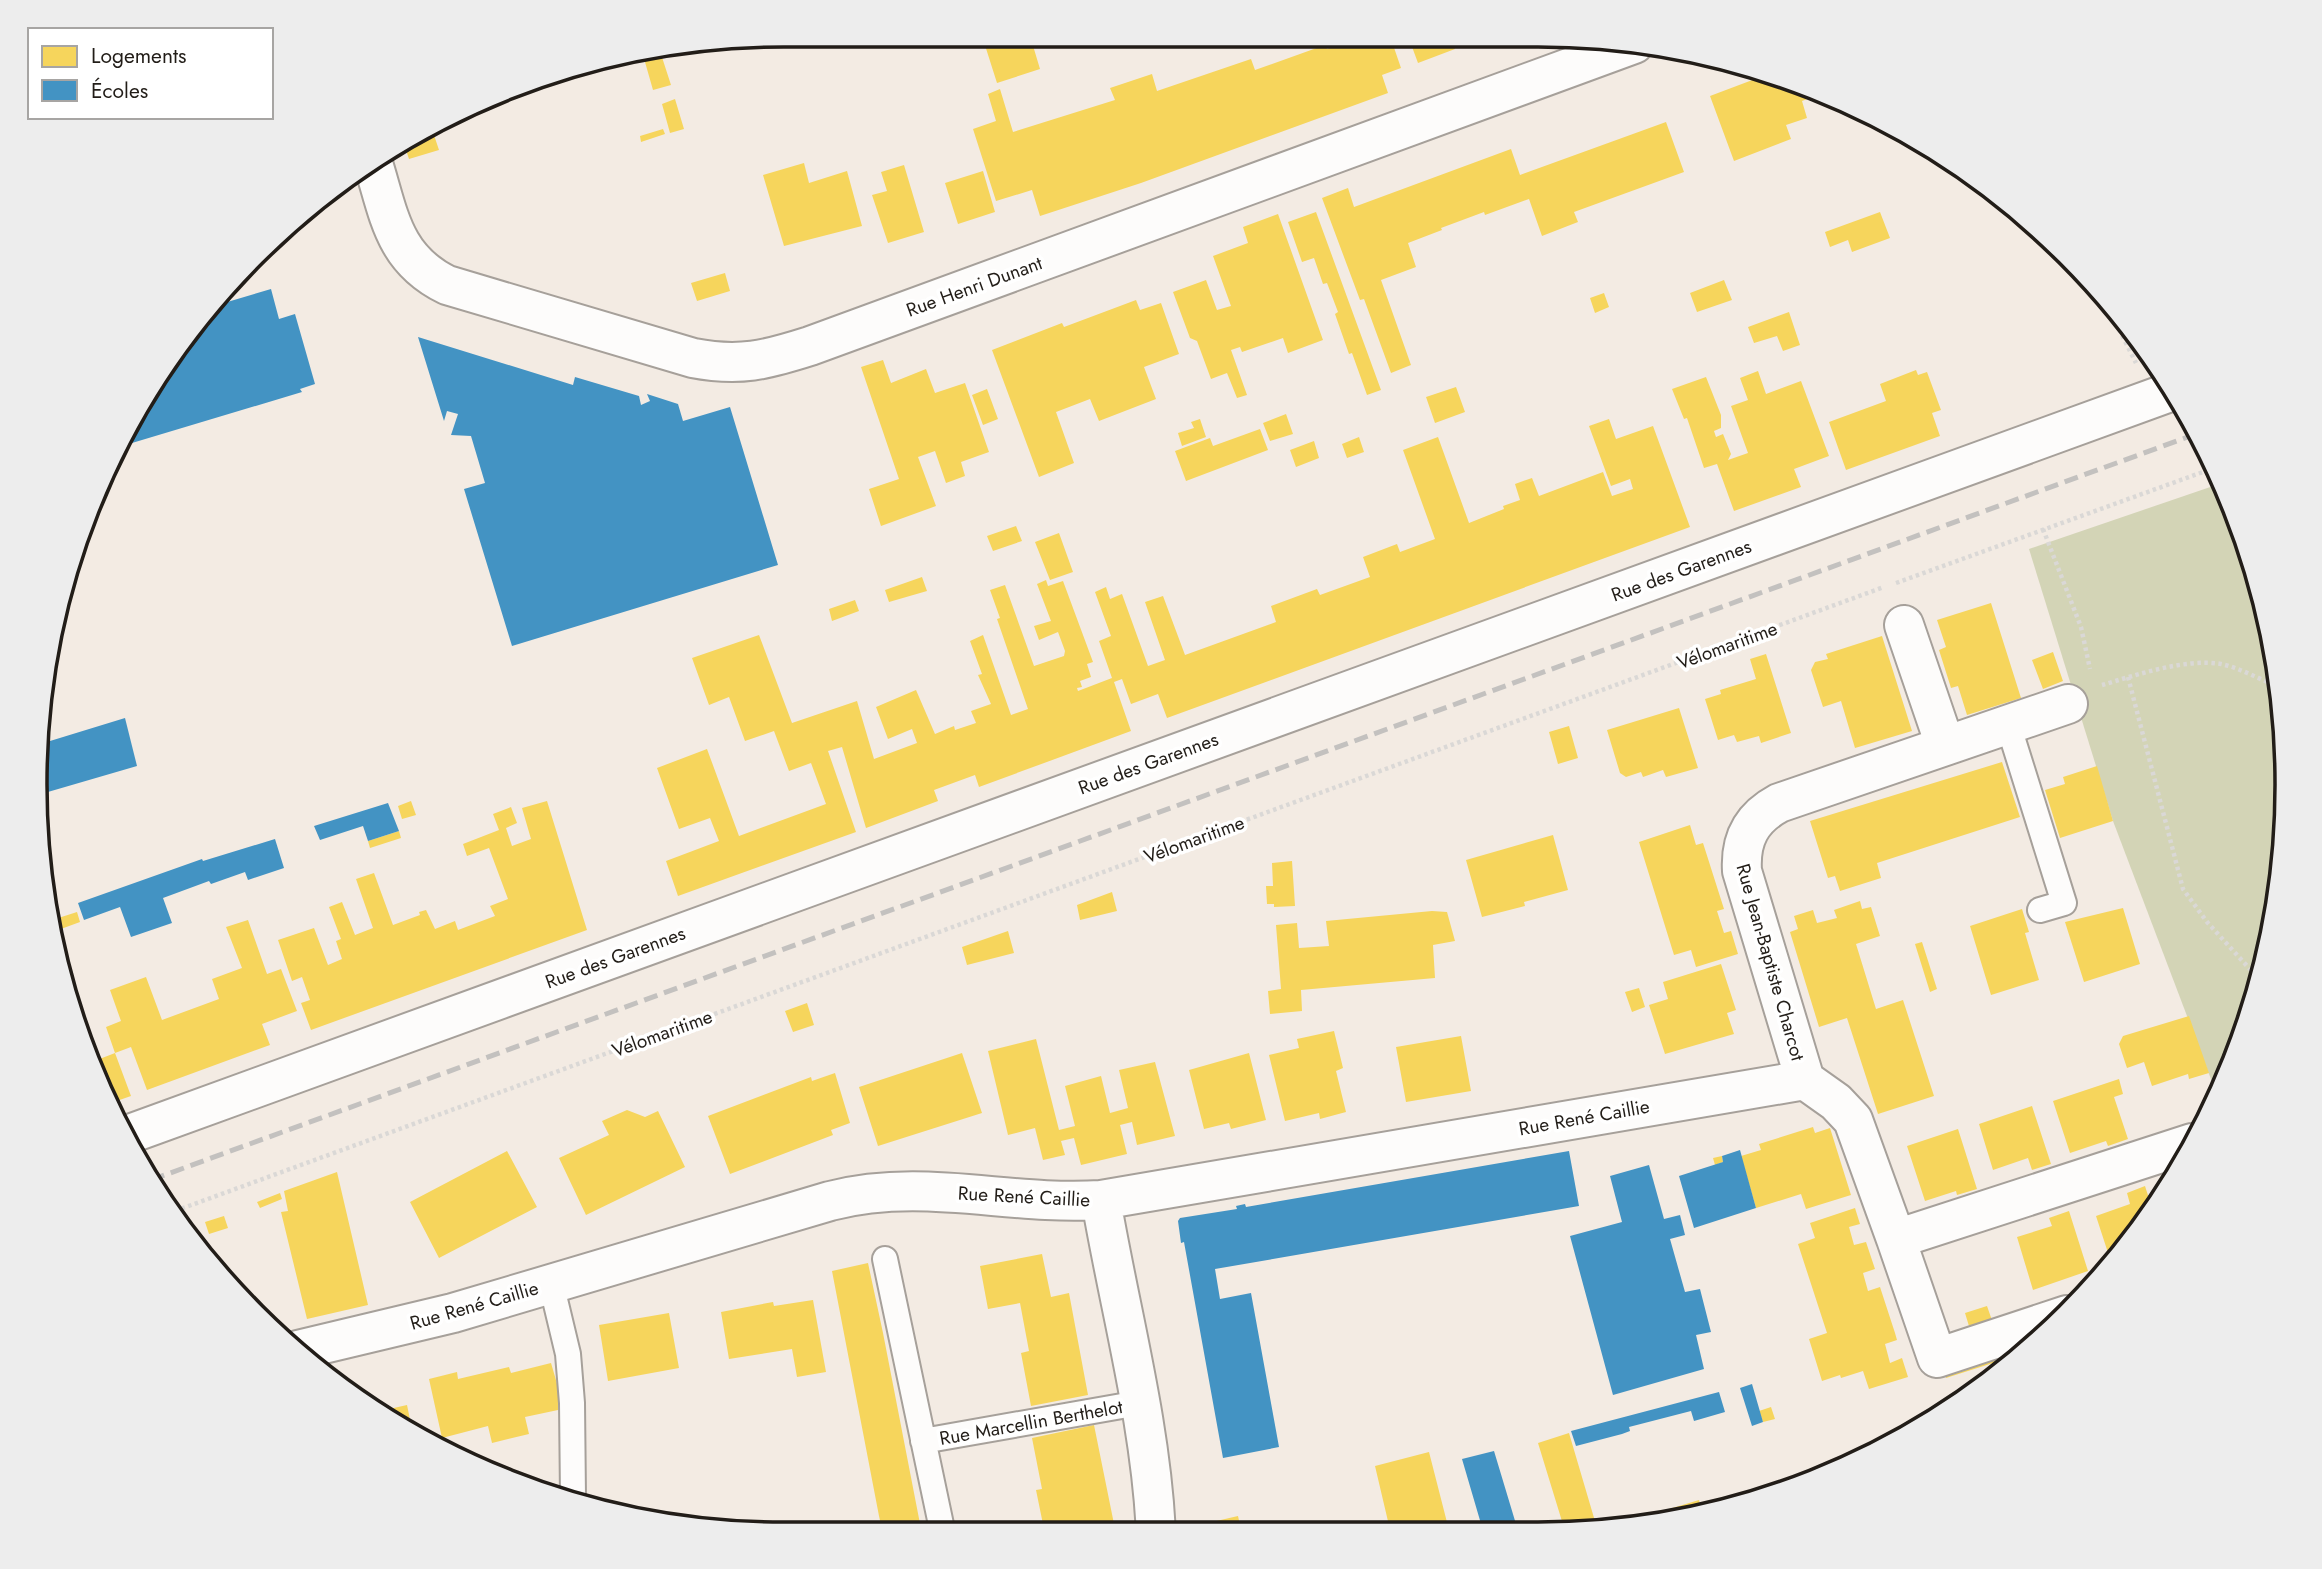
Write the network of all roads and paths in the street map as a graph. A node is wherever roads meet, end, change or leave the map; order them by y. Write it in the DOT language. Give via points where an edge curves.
graph roads {
  1 [pos="1613,52"];
  2 [pos="375,171"];
  3 [pos="2149,372"];
  4 [pos="2163,395"];
  5 [pos="2205,471"];
  6 [pos="2043,529"];
  7 [pos="1904,625"];
  8 [pos="2128,677"];
  9 [pos="2267,682"];
  10 [pos="2082,695"];
  11 [pos="2008,724"];
  12 [pos="1945,745"];
  13 [pos="2040,910"];
  14 [pos="2251,970"];
  15 [pos="1804,1080"];
  16 [pos="135,1132"];
  17 [pos="2179,1147"];
  18 [pos="1101,1200"];
  19 [pos="182,1209"];
  20 [pos="1896,1239"];
  21 [pos="885,1259"];
  22 [pos="551,1283"];
  23 [pos="2040,1324"];
  24 [pos="309,1347"];
  25 [pos="1139,1403"];
  26 [pos="923,1441"];
  27 [pos="573,1491"];
  28 [pos="940,1522"];
  29 [pos="1155,1522"];
  1 -- 2 [label="street, Rue Henri Dunant" via="810,346 753,362 693,358 447,285 419,268 399,244"];
  3 -- 4 [label="path"];
  4 -- 16 [label="street, Rue des Garennes"];
  5 -- 6 [label="path, Vélomaritime"];
  6 -- 10 [label="path" via="2081,627"];
  6 -- 19 [label="path, Vélomaritime"];
  7 -- 12 [label="street"];
  8 -- 9 [label="path" via="2204,663"];
  8 -- 10 [label="path"];
  8 -- 14 [label="path" via="2183,889"];
  10 -- 11 [label="street, Rue Jean-Baptiste Charcot"];
  11 -- 12 [label="street, Rue Jean-Baptiste Charcot"];
  11 -- 13 [label="lane" via="2064,903"];
  12 -- 15 [label="street, Rue Jean-Baptiste Charcot" via="1779,803 1759,816 1746,834 1742,871"];
  15 -- 18 [label="street, Rue René Caillie"];
  15 -- 20 [label="street, Rue Jean-Baptiste Charcot" via="1853,1120"];
  17 -- 20 [label="street"];
  18 -- 22 [label="street, Rue René Caillie" via="943,1191 869,1192"];
  18 -- 25 [label="street, Rue Marcellin Berthelot"];
  20 -- 23 [label="street, Rue Jean-Baptiste Charcot" via="1937,1358"];
  21 -- 26 [label="lane, Rue Marcellin Berthelot"];
  22 -- 24 [label="street, Rue René Caillie" via="453,1313"];
  22 -- 27 [label="lane" via="568,1354"];
  25 -- 26 [label="lane, Rue Marcellin Berthelot"];
  25 -- 29 [label="street, Rue Marcellin Berthelot"];
  26 -- 28 [label="lane, Rue Marcellin Berthelot"];
}
